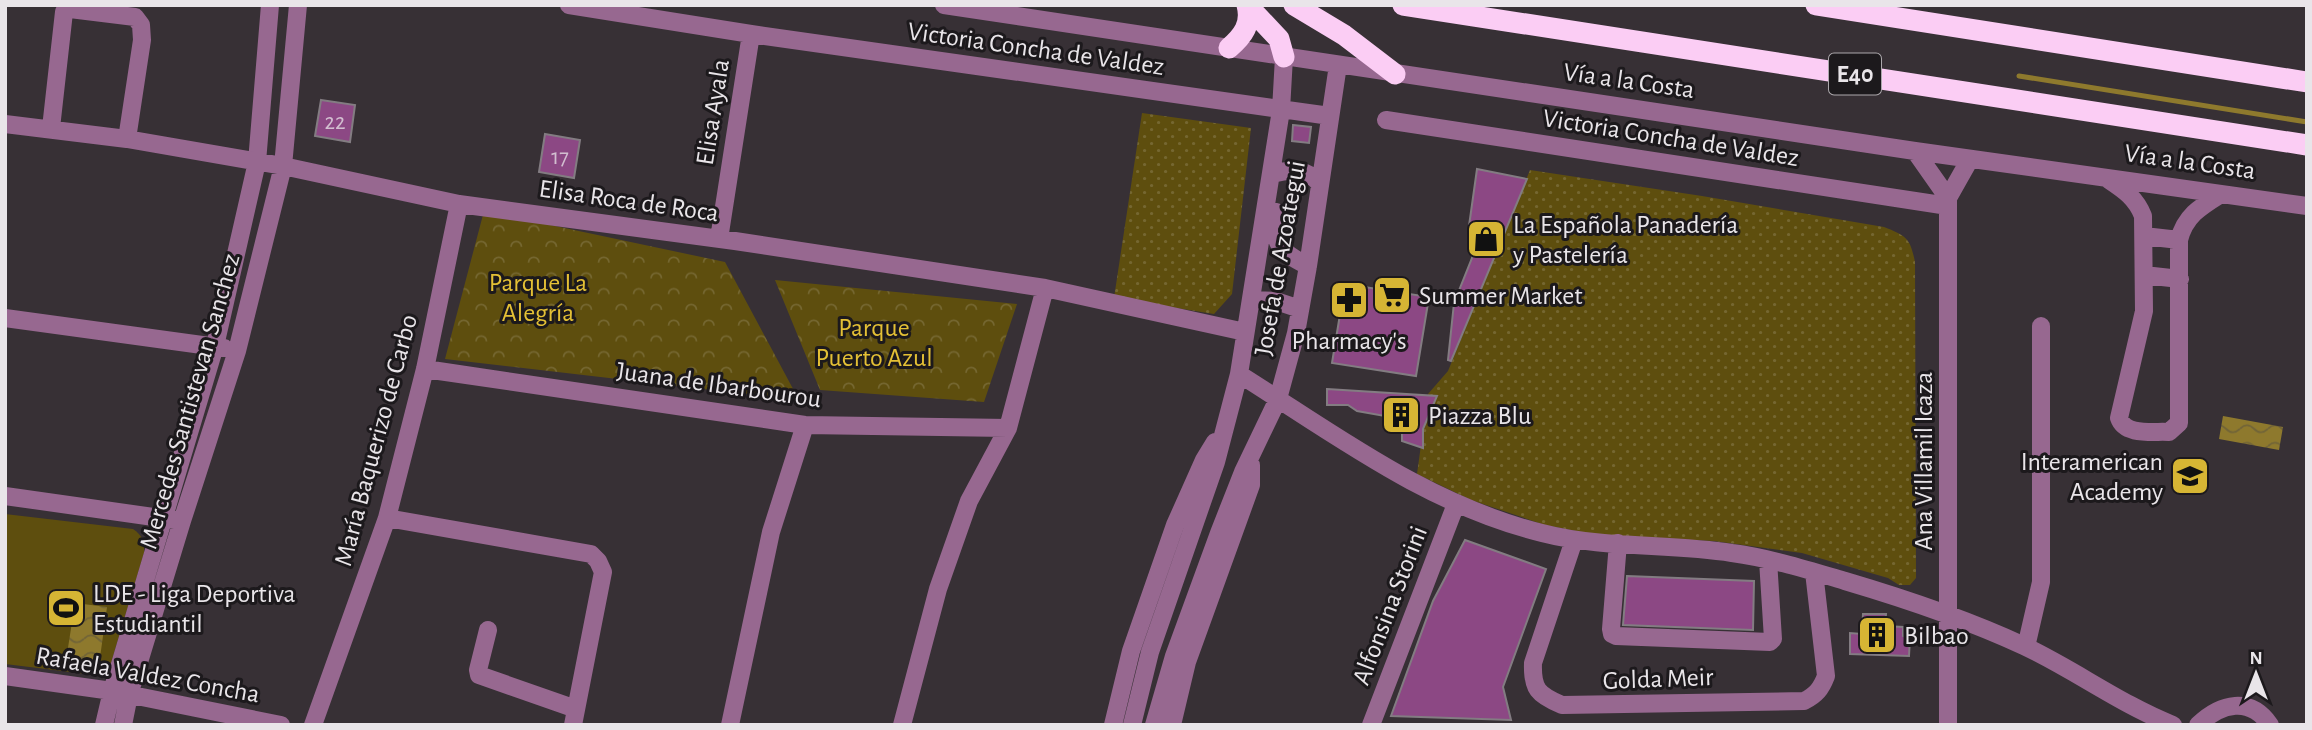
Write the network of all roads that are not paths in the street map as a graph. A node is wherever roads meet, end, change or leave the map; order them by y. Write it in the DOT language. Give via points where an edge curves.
graph roads {
  1 [pos="270,5"];
  2 [pos="298,5"];
  3 [pos="569,5"];
  4 [pos="944,5"];
  5 [pos="1294,5"];
  6 [pos="1403,5"];
  7 [pos="1816,5"];
  8 [pos="1247,6"];
  9 [pos="1874,10"];
  10 [pos="751,34"];
  11 [pos="1229,48"];
  12 [pos="1284,57"];
  13 [pos="1338,65"];
  14 [pos="1395,74"];
  15 [pos="2307,82"];
  16 [pos="1281,110"];
  17 [pos="1330,116"];
  18 [pos="1386,120"];
  19 [pos="5,124"];
  20 [pos="51,128"];
  21 [pos="127,139"];
  22 [pos="2307,145"];
  23 [pos="1915,150"];
  24 [pos="1970,159"];
  25 [pos="257,162"];
  26 [pos="283,166"];
  27 [pos="2106,177"];
  28 [pos="1271,178"];
  29 [pos="1320,184"];
  30 [pos="2221,194"];
  31 [pos="1948,202"];
  32 [pos="459,204"];
  33 [pos="2307,206"];
  34 [pos="2144,236"];
  35 [pos="719,239"];
  36 [pos="2179,240"];
  37 [pos="1308,265"];
  38 [pos="2144,275"];
  39 [pos="2179,279"];
  40 [pos="1045,288"];
  41 [pos="1252,300"];
  42 [pos="1300,309"];
  43 [pos="5,318"];
  44 [pos="2041,326"];
  45 [pos="1245,332"];
  46 [pos="215,346"];
  47 [pos="237,351"];
  48 [pos="425,369"];
  49 [pos="1239,374"];
  50 [pos="1278,398"];
  51 [pos="805,425"];
  52 [pos="1007,428"];
  53 [pos="1225,428"];
  54 [pos="1251,454"];
  55 [pos="5,496"];
  56 [pos="1456,504"];
  57 [pos="163,518"];
  58 [pos="387,518"];
  59 [pos="182,521"];
  60 [pos="1573,540"];
  61 [pos="1618,543"];
  62 [pos="1768,560"];
  63 [pos="1814,572"];
  64 [pos="1949,613"];
  65 [pos="488,630"];
  66 [pos="2026,647"];
  67 [pos="5,676"];
  68 [pos="120,693"];
  69 [pos="575,717"];
  70 [pos="2140,718"];
  71 [pos="104,725"];
  72 [pos="122,725"];
  73 [pos="281,725"];
  74 [pos="313,725"];
  75 [pos="730,725"];
  76 [pos="902,725"];
  77 [pos="1112,725"];
  78 [pos="1132,725"];
  79 [pos="1154,725"];
  80 [pos="1172,725"];
  81 [pos="1371,725"];
  82 [pos="1948,725"];
  83 [pos="2173,725"];
  84 [pos="2198,725"];
  85 [pos="2270,725"];
  1 -- 25 [label="street, Mercedes Santistevan Sanchez"];
  2 -- 26 [label="street, Mercedes Santistevan Sanchez"];
  3 -- 10 [label="street, Victoria Concha de Valdez"];
  4 -- 11 [label="street, Vía a la Costa"];
  5 -- 14 [label="highway"];
  6 -- 22 [label="highway, Vía a la Costa / E40"];
  7 -- 9 [label="highway, E40"];
  8 -- 11 [label="highway" via="1245,32"];
  8 -- 12 [label="highway" via="1279,39"];
  9 -- 15 [label="highway, E40"];
  10 -- 16 [label="street, Victoria Concha de Valdez"];
  10 -- 35 [label="street, Elisa Ayala"];
  11 -- 12 [label="street, Vía a la Costa"];
  12 -- 13 [label="street, Vía a la Costa"];
  12 -- 16 [label="street, Josefa de Azoategui"];
  13 -- 14 [label="street, Vía a la Costa"];
  13 -- 17 [label="street, Josefa de Azoategui"];
  14 -- 23 [label="street, Vía a la Costa"];
  16 -- 17 [label="street, Victoria Concha de Valdez"];
  16 -- 28 [label="street, Josefa de Azoategui"];
  17 -- 29 [label="street, Josefa de Azoategui"];
  18 -- 31 [label="street, Victoria Concha de Valdez"];
  19 -- 20 [label="street, Elisa Roca de Roca"];
  20 -- 21 [label="street, Elisa Roca de Roca"];
  20 -- 21 [label="street" via="64,12 135,17 142,40"];
  21 -- 25 [label="street, Elisa Roca de Roca"];
  23 -- 24 [label="street, Vía a la Costa"];
  23 -- 31 [label="street"];
  24 -- 27 [label="street, Vía a la Costa"];
  24 -- 31 [label="street, Ana Villamil Icaza"];
  25 -- 26 [label="street, Elisa Roca de Roca"];
  25 -- 46 [label="street, Mercedes Santistevan Sanchez"];
  26 -- 32 [label="street, Elisa Roca de Roca"];
  26 -- 47 [label="street, Mercedes Santistevan Sanchez"];
  27 -- 30 [label="street, Vía a la Costa"];
  27 -- 34 [label="street" via="2139,205"];
  28 -- 29 [label="street" via="1286,170 1300,170"];
  28 -- 37 [label="street" via="1278,196 1273,229 1276,241"];
  28 -- 41 [label="street, Josefa de Azoategui"];
  29 -- 37 [label="street, Josefa de Azoategui"];
  30 -- 33 [label="street, Vía a la Costa"];
  30 -- 36 [label="street" via="2194,211"];
  31 -- 64 [label="street, Ana Villamil Icaza"];
  32 -- 35 [label="street, Elisa Roca de Roca"];
  32 -- 48 [label="street, María Baquerizo de Carbo"];
  34 -- 36 [label="street"];
  34 -- 38 [label="street"];
  35 -- 40 [label="street, Elisa Roca de Roca"];
  36 -- 39 [label="street"];
  37 -- 42 [label="street, Josefa de Azoategui"];
  38 -- 39 [label="street"];
  38 -- 39 [label="street" via="2144,311 2119,418 2129,430 2169,432 2179,423"];
  40 -- 45 [label="street, Elisa Roca de Roca"];
  40 -- 52 [label="street"];
  41 -- 42 [label="street"];
  41 -- 45 [label="street, Josefa de Azoategui"];
  42 -- 50 [label="street, Josefa de Azoategui"];
  43 -- 46 [label="street"];
  44 -- 66 [label="street" via="2041,582"];
  45 -- 49 [label="street, Josefa de Azoategui"];
  46 -- 47 [label="street"];
  46 -- 57 [label="street, Mercedes Santistevan Sanchez"];
  47 -- 59 [label="street, Mercedes Santistevan Sanchez"];
  48 -- 51 [label="street, Juana de Ibarbourou"];
  48 -- 58 [label="street, María Baquerizo de Carbo"];
  49 -- 50 [label="street"];
  49 -- 53 [label="street, Josefa de Azoategui"];
  50 -- 54 [label="street, Josefa de Azoategui"];
  50 -- 56 [label="street" via="1328,434"];
  51 -- 52 [label="street, Juana de Ibarbourou"];
  51 -- 75 [label="street" via="771,532"];
  52 -- 76 [label="street" via="969,501 938,589"];
  53 -- 77 [label="street, Josefa de Azoategui" via="1204,460 1175,525 1131,651"];
  53 -- 78 [label="street, Josefa de Azoategui" via="1150,652"];
  54 -- 79 [label="street, Josefa de Azoategui" via="1174,656"];
  54 -- 80 [label="street, Josefa de Azoategui" via="1251,485 1187,662"];
  55 -- 57 [label="street"];
  56 -- 60 [label="street" via="1509,524"];
  56 -- 81 [label="street, Alfonsina Storini"];
  57 -- 59 [label="street"];
  57 -- 68 [label="street, Mercedes Santistevan Sanchez"];
  58 -- 69 [label="street" via="592,554 603,572"];
  58 -- 74 [label="street, María Baquerizo de Carbo"];
  59 -- 68 [label="street, Mercedes Santistevan Sanchez"];
  60 -- 61 [label="street"];
  60 -- 63 [label="street, Golda Meir" via="1533,663 1535,687 1545,698 1562,705 1804,701 1814,696 1826,676"];
  61 -- 62 [label="street" via="1731,552"];
  61 -- 62 [label="street" via="1611,629 1616,636 1770,642"];
  62 -- 63 [label="street"];
  63 -- 64 [label="street"];
  64 -- 66 [label="street"];
  64 -- 82 [label="street, Ana Villamil Icaza"];
  65 -- 69 [label="street" via="479,675"];
  66 -- 70 [label="street"];
  67 -- 68 [label="street, Rafaela Valdez Concha"];
  68 -- 71 [label="street, Mercedes Santistevan Sanchez"];
  68 -- 72 [label="street, Mercedes Santistevan Sanchez"];
  68 -- 73 [label="street, Rafaela Valdez Concha"];
  70 -- 83 [label="street"];
  84 -- 85 [label="street" via="2211,712 2238,706 2263,714"];
}
